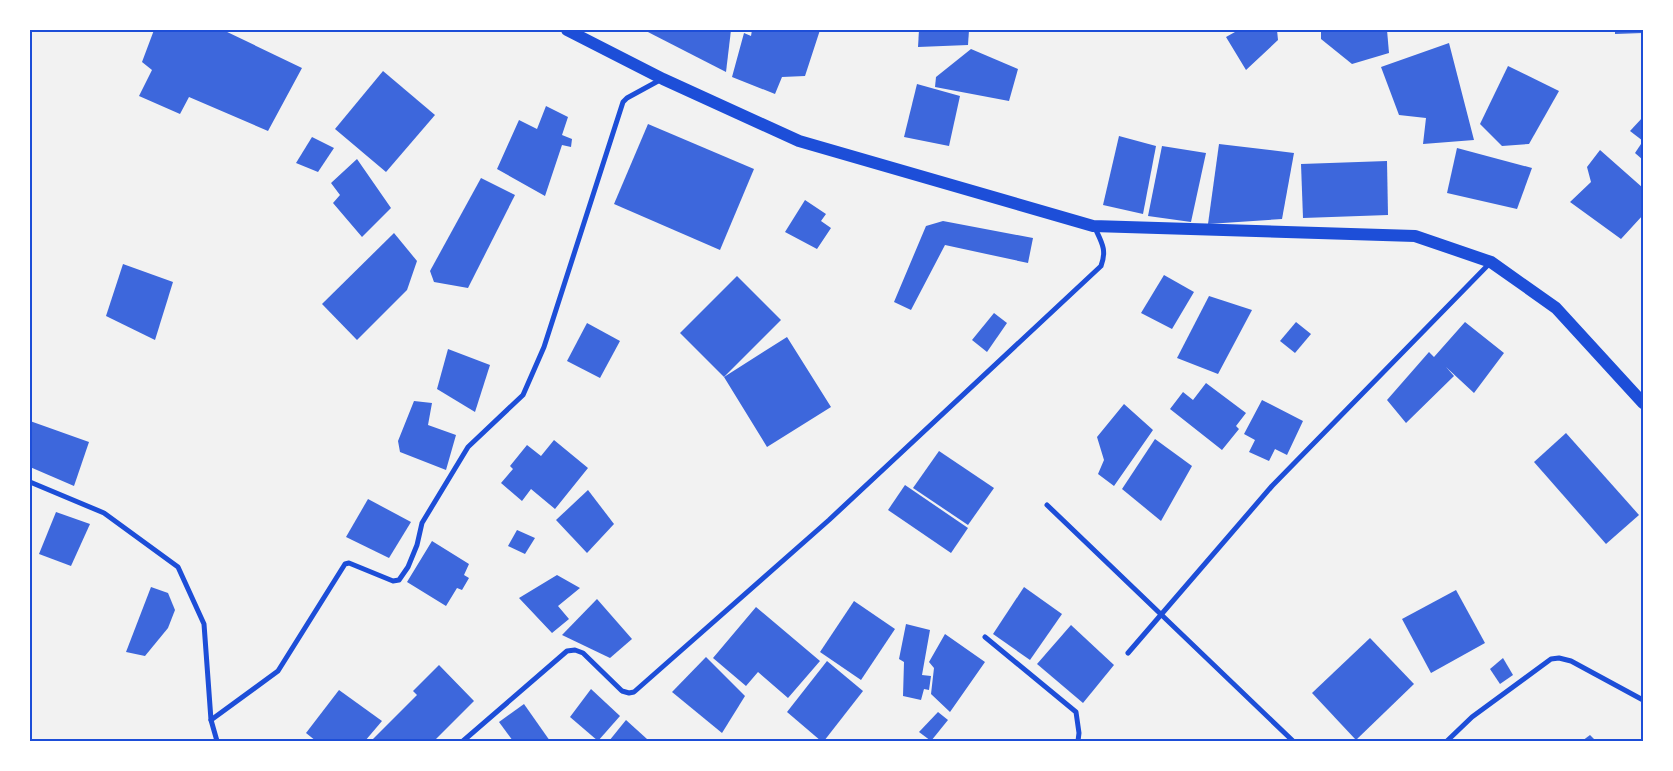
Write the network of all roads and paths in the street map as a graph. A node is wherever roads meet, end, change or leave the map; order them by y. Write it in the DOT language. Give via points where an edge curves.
graph roads {
  1 [pos="567,30"];
  2 [pos="663,78"];
  3 [pos="1093,226"];
  4 [pos="1491,262"];
  5 [pos="1643,402"];
  6 [pos="30,482"];
  7 [pos="1047,505"];
  8 [pos="1160,615"];
  9 [pos="985,637"];
  10 [pos="1128,652"];
  11 [pos="1643,700"];
  12 [pos="211,720"];
  13 [pos="217,741"];
  14 [pos="463,741"];
  15 [pos="1078,741"];
  16 [pos="1293,741"];
  17 [pos="1447,741"];
  1 -- 2 [label="main road"];
  2 -- 3 [label="main road" via="799,141"];
  2 -- 12 [label="street" via="623,102 544,347 523,395 468,447 422,523 417,545 399,580 393,581 350,563 345,564 278,671"];
  3 -- 4 [label="main road" via="1414,236"];
  3 -- 14 [label="street" via="1105,247 1101,266 829,520 634,692 622,691 583,652 567,652"];
  4 -- 5 [label="main road" via="1556,308"];
  4 -- 8 [label="street" via="1272,486"];
  6 -- 12 [label="street" via="104,513 178,567 204,624"];
  7 -- 8 [label="street"];
  8 -- 10 [label="street"];
  8 -- 16 [label="street"];
  9 -- 15 [label="street" via="1076,712"];
  11 -- 17 [label="street" via="1571,661 1551,659 1472,717"];
  12 -- 13 [label="street"];
}
